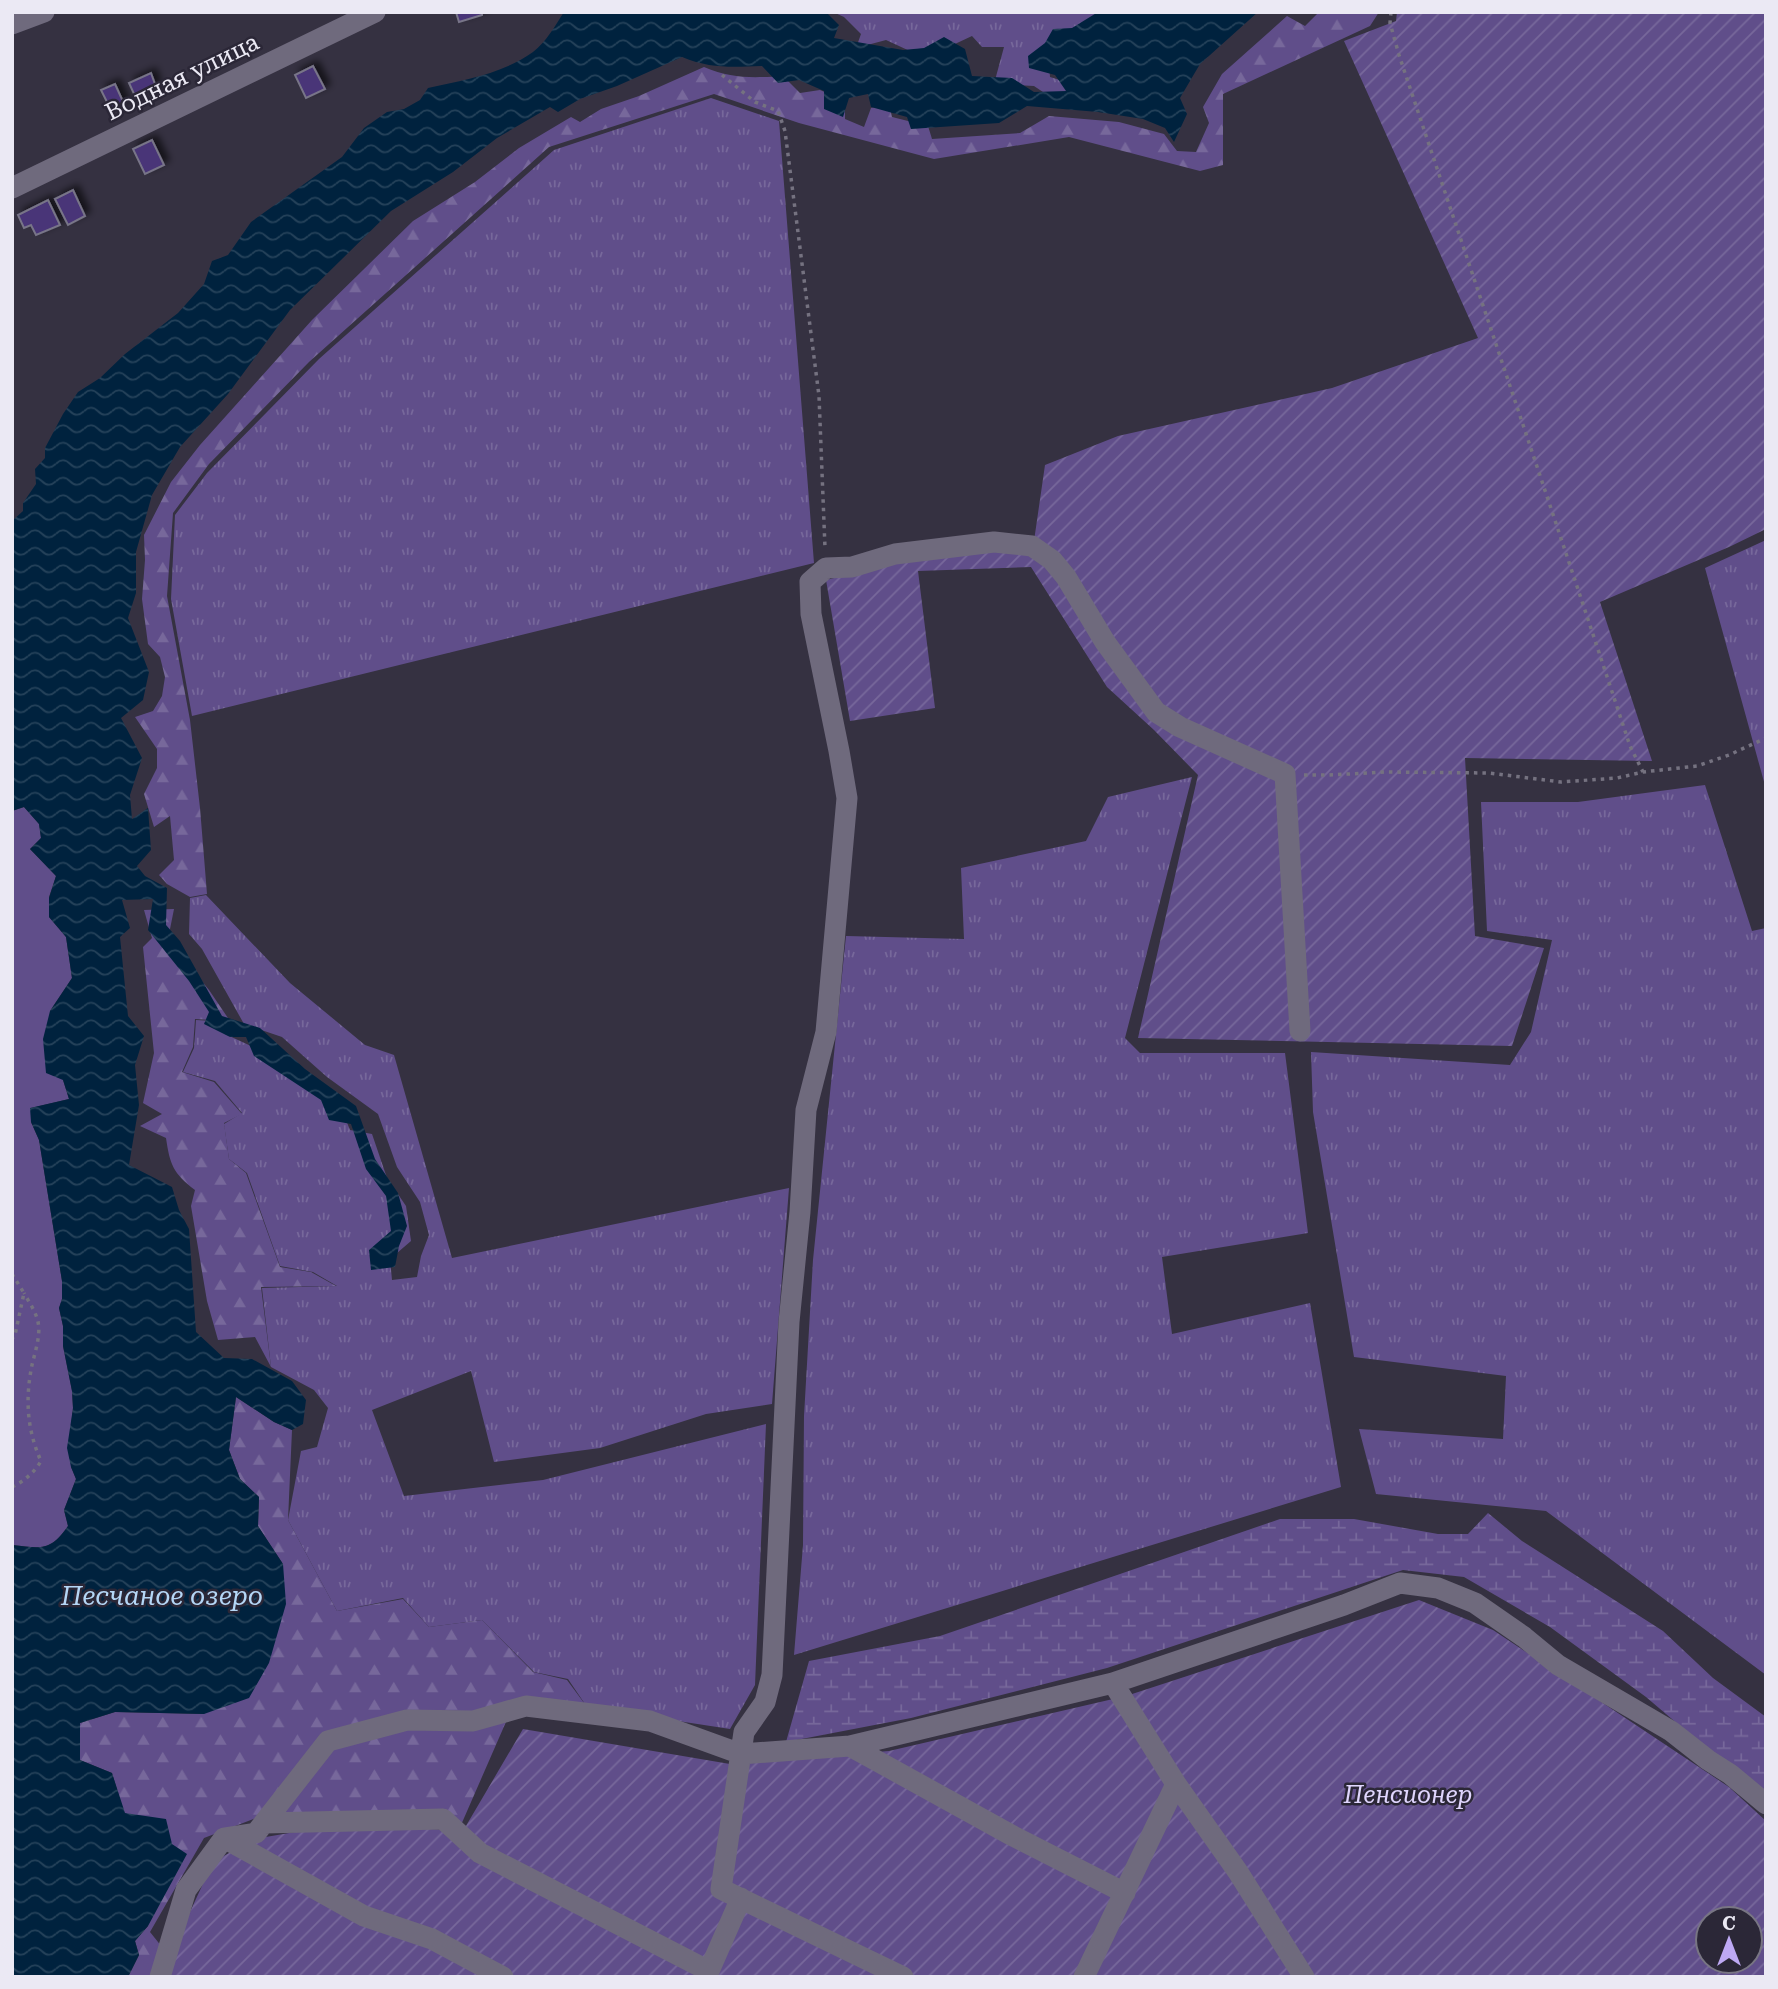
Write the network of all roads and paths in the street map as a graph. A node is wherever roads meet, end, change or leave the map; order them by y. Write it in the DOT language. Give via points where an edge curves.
graph roads {
  1 [pos="44,12"];
  2 [pos="375,12"];
  3 [pos="1391,12"];
  4 [pos="12,24"];
  5 [pos="722,75"];
  6 [pos="12,188"];
  7 [pos="826,568"];
  8 [pos="1766,738"];
  9 [pos="1643,772"];
  10 [pos="1285,774"];
  11 [pos="1300,1031"];
  12 [pos="12,1274"];
  13 [pos="24,1293"];
  14 [pos="12,1339"];
  15 [pos="12,1487"];
  16 [pos="1113,1683"];
  17 [pos="850,1746"];
  18 [pos="741,1754"];
  19 [pos="1176,1784"];
  20 [pos="1766,1804"];
  21 [pos="264,1823"];
  22 [pos="224,1838"];
  23 [pos="1125,1893"];
  24 [pos="741,1898"];
  25 [pos="160,1977"];
  26 [pos="503,1977"];
  27 [pos="903,1977"];
  28 [pos="1084,1977"];
  29 [pos="1304,1977"];
  1 -- 4 [label="street"];
  2 -- 6 [label="street, Водная улица"];
  3 -- 9 [label="path" via="1399,55 1630,746"];
  5 -- 7 [label="path" via="755,102 778,111 785,131 819,396"];
  7 -- 10 [label="street" via="995,542 1032,546 1066,577 1105,642 1156,712"];
  7 -- 18 [label="street" via="810,582 811,614 847,799 826,1032 806,1110 789,1322 772,1675 765,1702 744,1732"];
  8 -- 9 [label="path" via="1697,766"];
  9 -- 10 [label="path" via="1561,782 1489,773"];
  10 -- 11 [label="street"];
  12 -- 13 [label="path"];
  13 -- 14 [label="path"];
  13 -- 15 [label="path" via="39,1325 28,1407 41,1461"];
  16 -- 17 [label="street"];
  16 -- 19 [label="street"];
  16 -- 20 [label="street" via="1401,1583 1438,1588 1475,1604 1558,1665 1671,1731"];
  17 -- 18 [label="street"];
  17 -- 23 [label="street"];
  18 -- 21 [label="street" via="650,1721 526,1706 473,1721 407,1720 328,1741"];
  18 -- 24 [label="street" via="721,1889"];
  19 -- 23 [label="street"];
  19 -- 29 [label="street"];
  21 -- 22 [label="street" via="256,1833"];
  21 -- 24 [label="street" via="443,1819 480,1853 709,1971"];
  22 -- 25 [label="street" via="186,1890"];
  22 -- 26 [label="street" via="364,1916 432,1939"];
  23 -- 28 [label="street"];
  24 -- 27 [label="street"];
}
